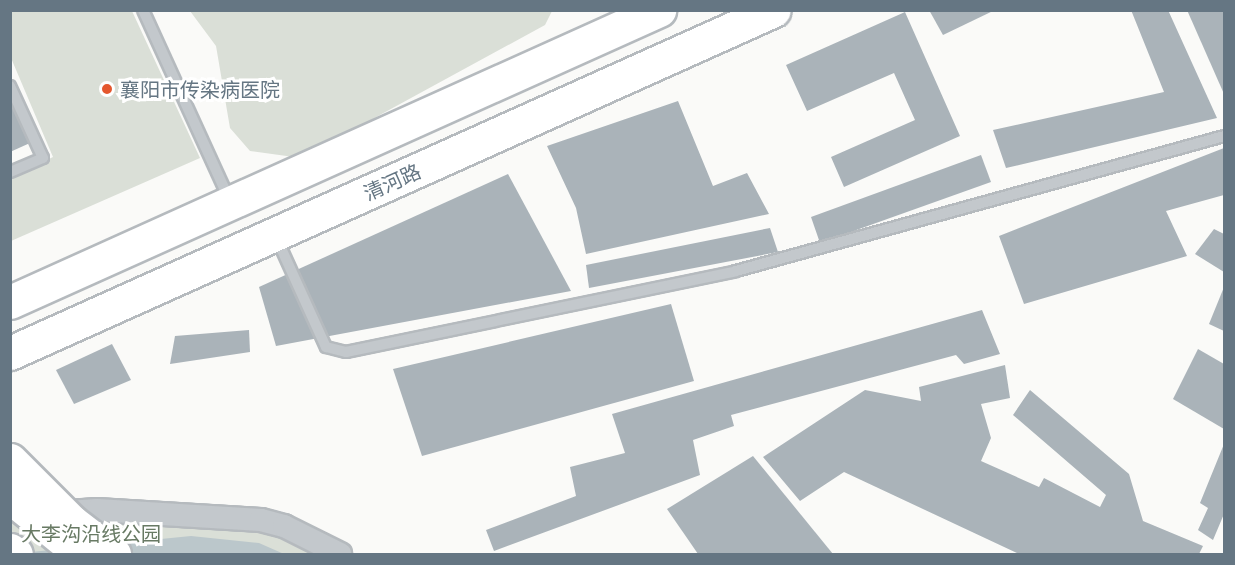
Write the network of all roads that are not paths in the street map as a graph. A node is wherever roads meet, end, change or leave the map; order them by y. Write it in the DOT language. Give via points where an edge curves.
graph roads {
  1 [pos="143,10"];
  2 [pos="658,10"];
  3 [pos="774,10"];
  4 [pos="10,86"];
  5 [pos="1224,136"];
  6 [pos="10,172"];
  7 [pos="232,205"];
  8 [pos="274,234"];
  9 [pos="10,302"];
  10 [pos="10,353"];
  11 [pos="10,460"];
  12 [pos="10,497"];
  13 [pos="10,516"];
  14 [pos="10,550"];
  15 [pos="16,555"];
  16 [pos="82,555"];
  17 [pos="114,555"];
  18 [pos="340,555"];
  1 -- 7 [label="lane"];
  2 -- 7 [label="main road"];
  3 -- 8 [label="main road, 清河路"];
  4 -- 6 [label="lane" via="43,158"];
  5 -- 8 [label="lane" via="736,271 346,352 326,347"];
  7 -- 9 [label="main road"];
  8 -- 10 [label="main road, 清河路"];
  11 -- 17 [label="main road, bridge" via="72,522"];
  12 -- 16 [label="main road, bridge"];
  13 -- 18 [label="street" via="97,510 261,520 284,526"];
  14 -- 15 [label="main road"];
}
